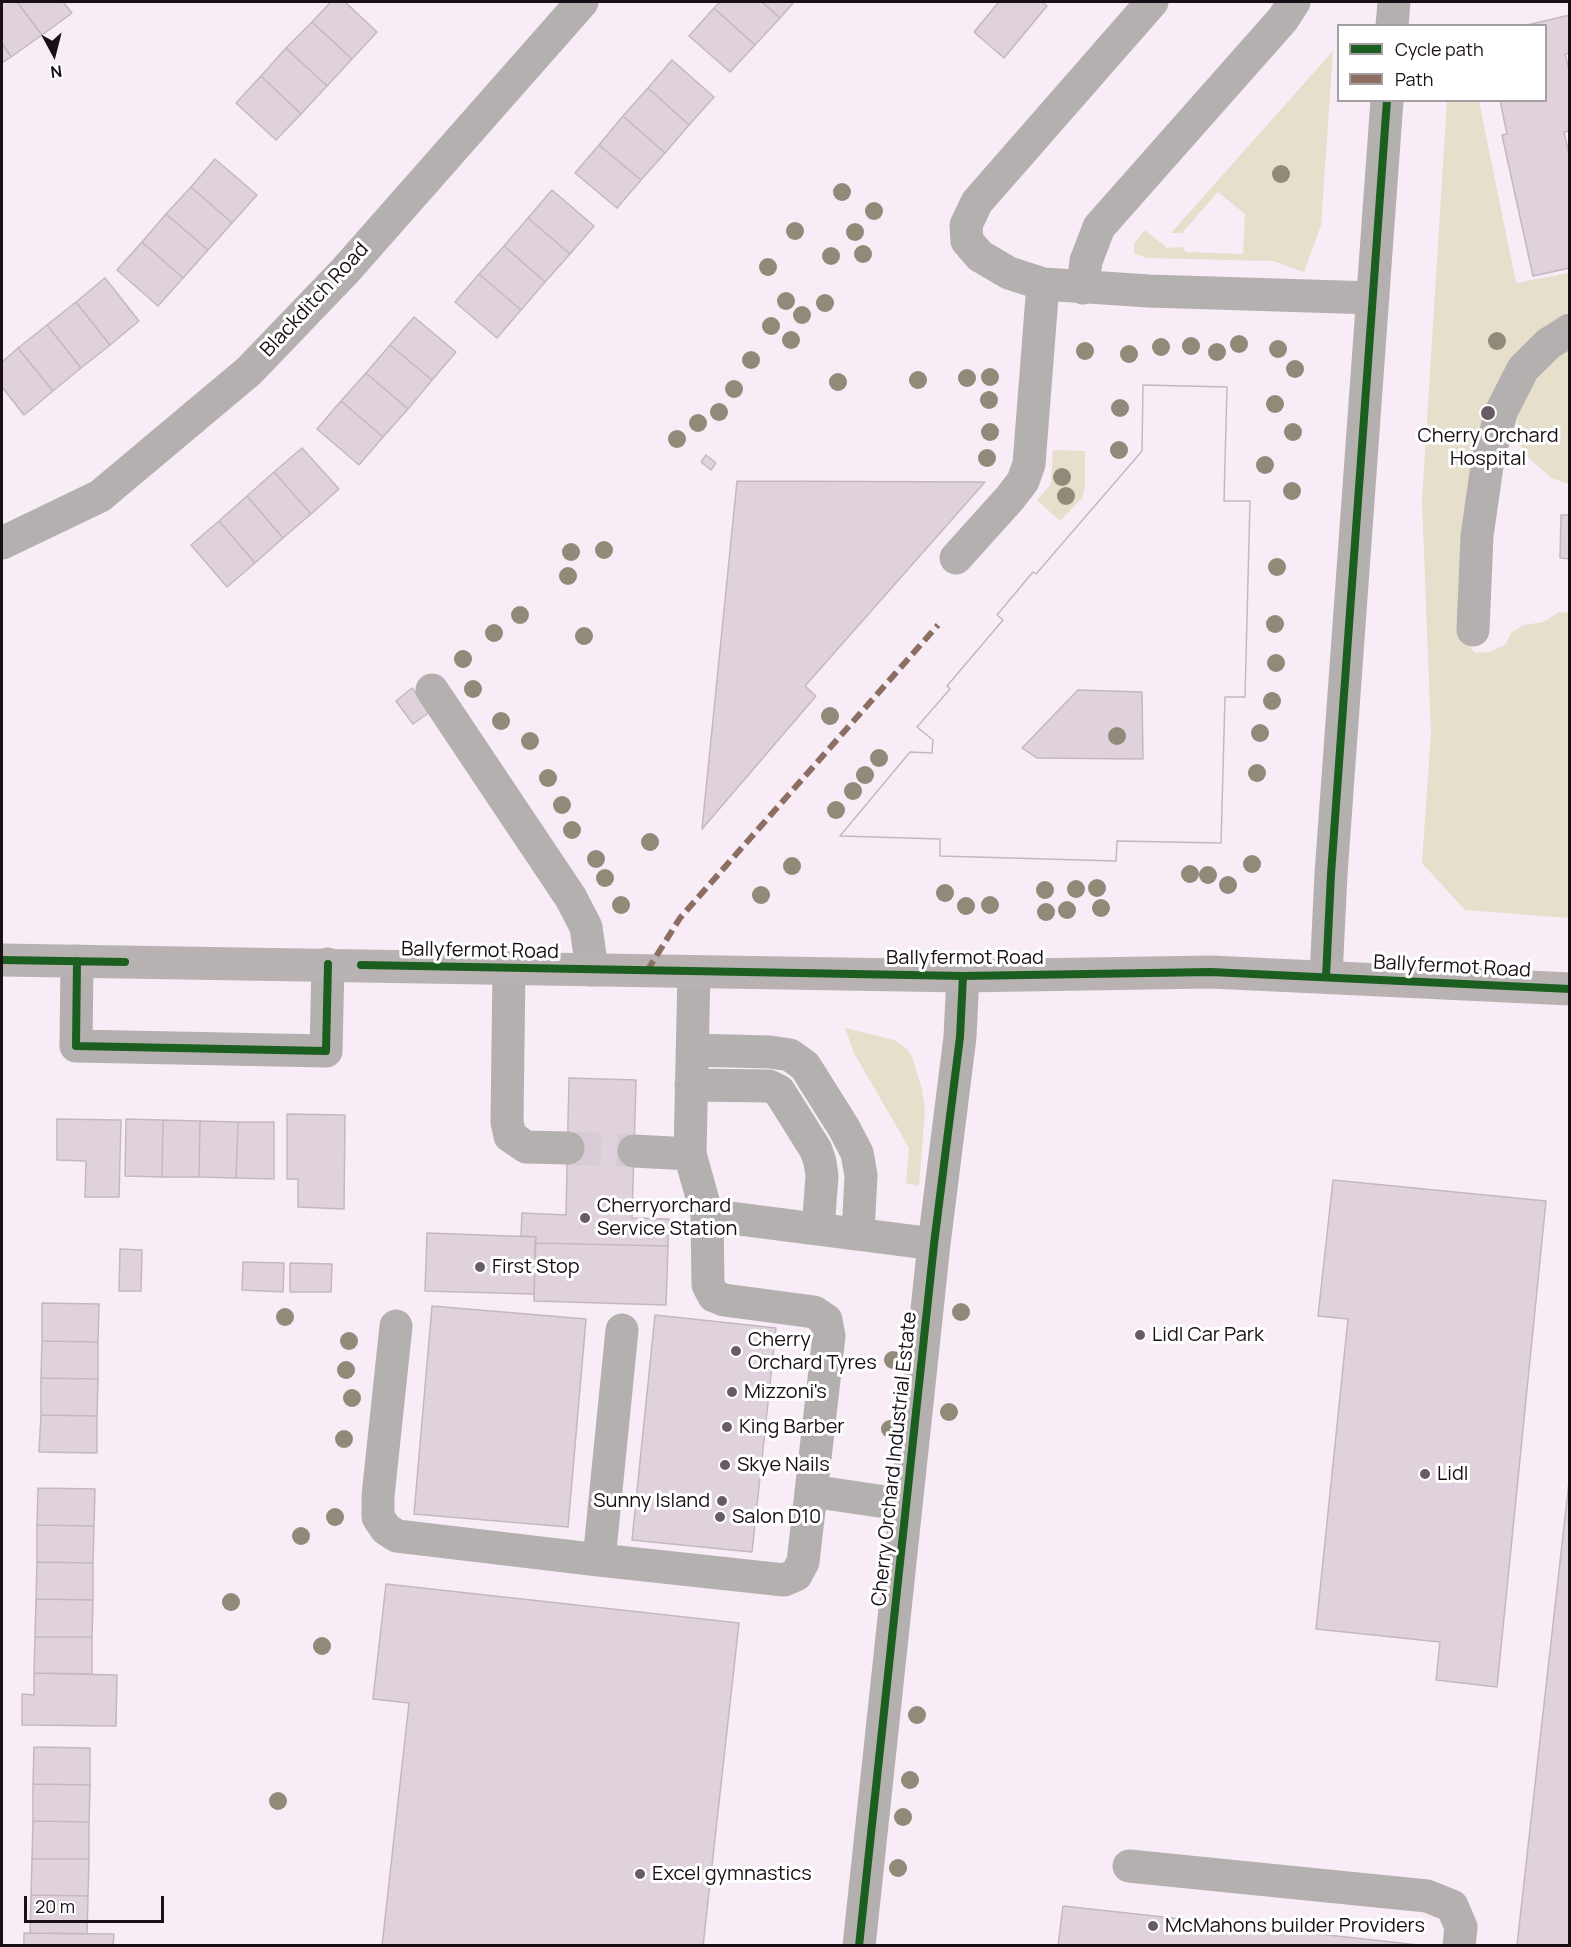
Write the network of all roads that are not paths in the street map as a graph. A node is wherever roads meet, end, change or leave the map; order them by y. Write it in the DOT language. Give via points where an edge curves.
graph roads {
  1 [pos="582,2"];
  2 [pos="1152,2"];
  3 [pos="1294,2"];
  4 [pos="1394,2"];
  5 [pos="1392,24"];
  6 [pos="1387,102"];
  7 [pos="1043,284"];
  8 [pos="1083,288"];
  9 [pos="1373,298"];
  10 [pos="1569,330"];
  11 [pos="2,543"];
  12 [pos="956,558"];
  13 [pos="1473,630"];
  14 [pos="432,690"];
  15 [pos="2,960"];
  16 [pos="77,961"];
  17 [pos="328,964"];
  18 [pos="509,968"];
  19 [pos="592,970"];
  20 [pos="694,972"];
  21 [pos="963,976"];
  22 [pos="1326,977"];
  23 [pos="1569,989"];
  24 [pos="692,1050"];
  25 [pos="692,1085"];
  26 [pos="568,1148"];
  27 [pos="634,1151"];
  28 [pos="690,1154"];
  29 [pos="707,1215"];
  30 [pos="818,1229"];
  31 [pos="858,1234"];
  32 [pos="934,1244"];
  33 [pos="396,1326"];
  34 [pos="622,1330"];
  35 [pos="811,1491"];
  36 [pos="906,1505"];
  37 [pos="599,1560"];
  38 [pos="1129,1866"];
  39 [pos="859,1946"];
  40 [pos="1459,1946"];
  1 -- 11 [label="street, Blackditch Road" via="345,271 249,371 100,496"];
  2 -- 7 [label="street" via="977,202 966,225 967,241 980,256 1009,273"];
  3 -- 8 [label="street" via="1099,227 1086,261"];
  4 -- 5 [label="street"];
  6 -- 9 [label="street"];
  7 -- 8 [label="street"];
  7 -- 12 [label="street" via="1029,464 1023,481 1010,498"];
  8 -- 9 [label="street"];
  9 -- 22 [label="street"];
  10 -- 13 [label="street" via="1523,369 1502,410 1488,459 1477,536"];
  14 -- 19 [label="street" via="572,898 586,927"];
  15 -- 16 [label="main road, Ballyfermot Road"];
  16 -- 17 [label="main road, Ballyfermot Road"];
  16 -- 17 [label="street" via="76,1046 326,1051"];
  17 -- 18 [label="main road, Ballyfermot Road"];
  18 -- 19 [label="main road, Ballyfermot Road"];
  18 -- 26 [label="street" via="510,1136 526,1147"];
  19 -- 20 [label="main road, Ballyfermot Road"];
  20 -- 21 [label="main road, Ballyfermot Road"];
  20 -- 24 [label="street"];
  21 -- 22 [label="main road, Ballyfermot Road" via="1211,972"];
  21 -- 32 [label="street, Cherry Orchard Industrial Estate" via="960,1037"];
  22 -- 23 [label="main road, Ballyfermot Road"];
  24 -- 25 [label="street"];
  24 -- 31 [label="street" via="770,1052 790,1055 805,1066 857,1153 861,1175"];
  25 -- 28 [label="street"];
  25 -- 30 [label="street" via="769,1086 779,1091 820,1162"];
  27 -- 28 [label="street"];
  28 -- 29 [label="street"];
  29 -- 30 [label="street"];
  29 -- 35 [label="street" via="708,1285 714,1296 814,1312 826,1320 829,1336"];
  30 -- 31 [label="street"];
  31 -- 32 [label="street"];
  32 -- 36 [label="street, Cherry Orchard Industrial Estate"];
  33 -- 37 [label="street" via="378,1496 378,1516 387,1529 397,1536"];
  34 -- 37 [label="street"];
  35 -- 36 [label="street"];
  35 -- 37 [label="street" via="803,1562 796,1575 784,1580"];
  36 -- 39 [label="street, Cherry Orchard Industrial Estate"];
  38 -- 40 [label="street" via="1426,1896 1452,1906 1461,1927"];
}
